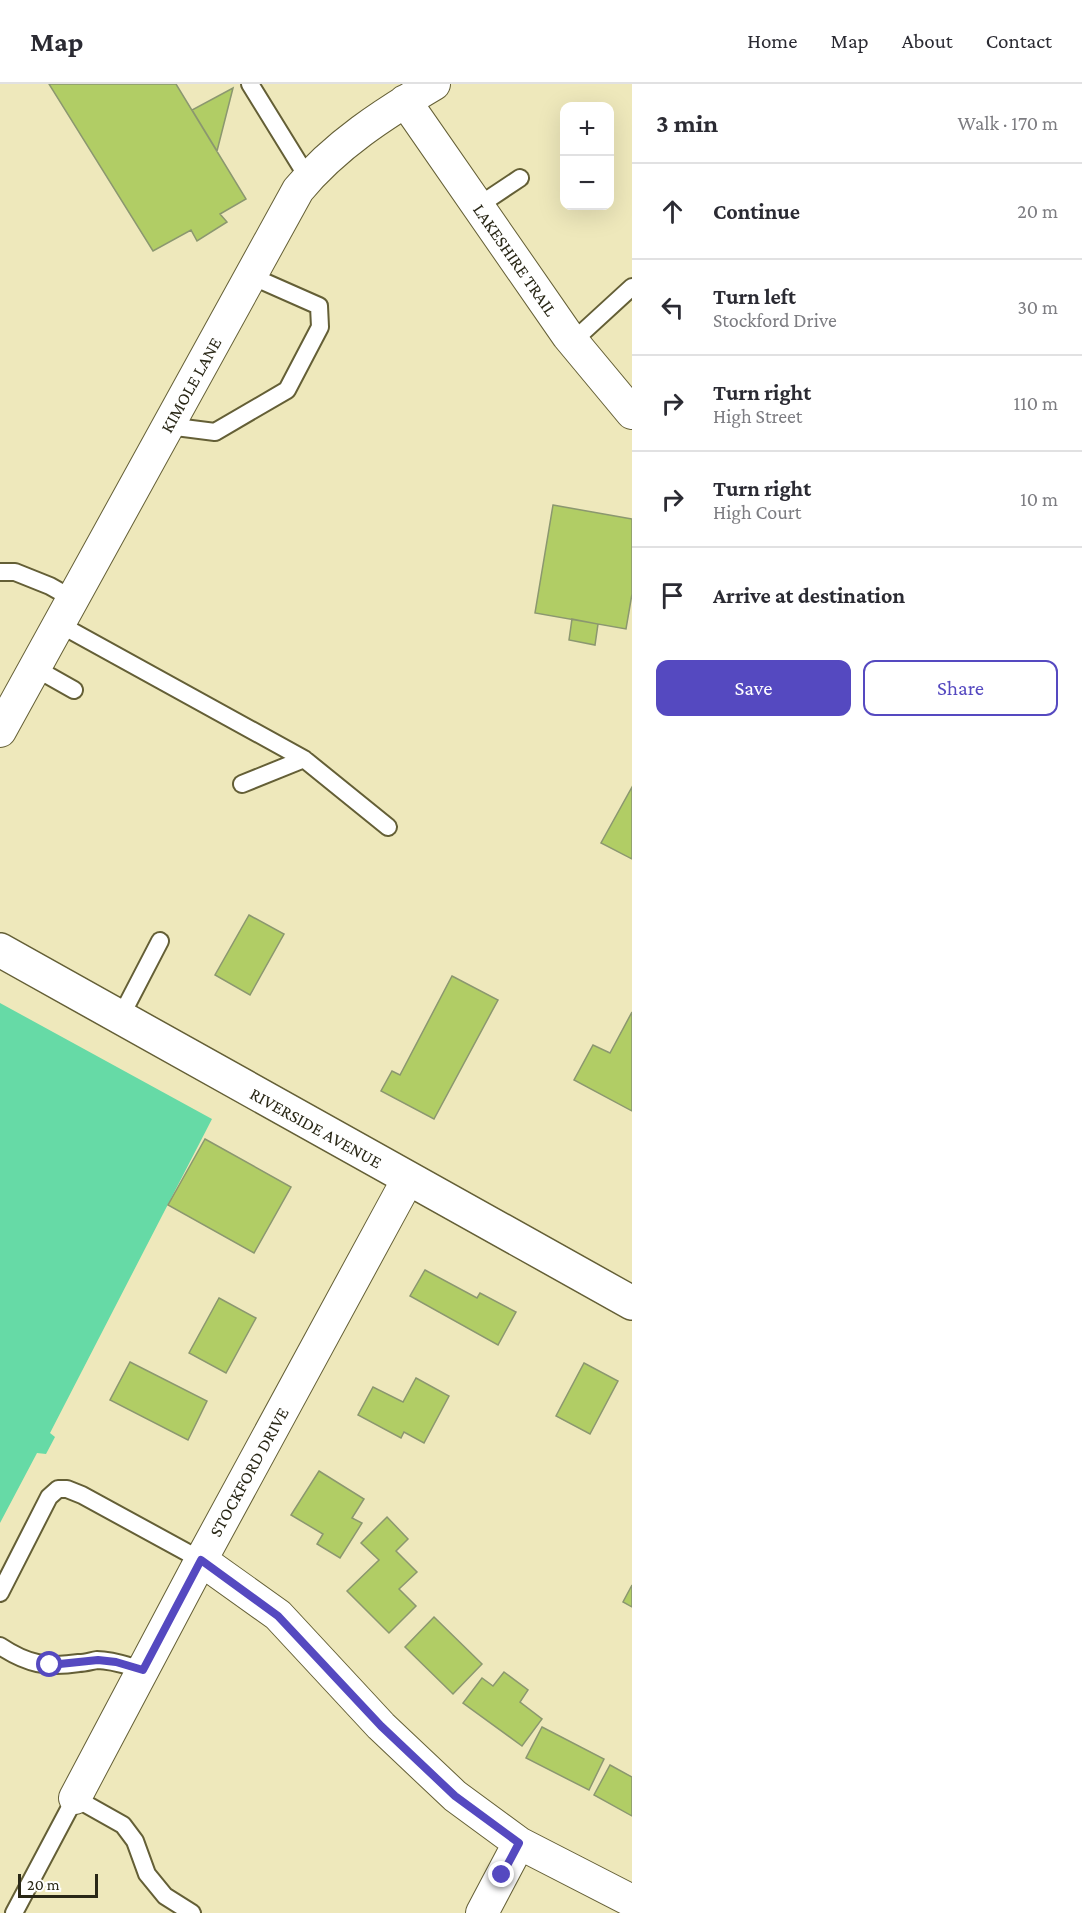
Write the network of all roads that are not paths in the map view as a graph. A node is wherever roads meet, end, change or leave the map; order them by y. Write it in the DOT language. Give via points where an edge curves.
graph roads {
  1 [pos="250,84"];
  2 [pos="434,84"];
  3 [pos="400,92"];
  4 [pos="308,178"];
  5 [pos="520,178"];
  6 [pos="478,206"];
  7 [pos="251,276"];
  8 [pos="629,294"];
  9 [pos="572,342"];
  10 [pos="632,413"];
  11 [pos="168,426"];
  12 [pos="0,572"];
  13 [pos="66,612"];
  14 [pos="35,668"];
  15 [pos="74,690"];
  16 [pos="0,731"];
  17 [pos="304,759"];
  18 [pos="242,784"];
  19 [pos="388,827"];
  20 [pos="160,941"];
  21 [pos="0,950"];
  22 [pos="120,1018"];
  23 [pos="408,1179"];
  24 [pos="632,1304"];
  25 [pos="201,1560"];
  26 [pos="0,1593"];
  27 [pos="0,1646"];
  28 [pos="143,1670"];
  29 [pos="75,1798"];
  30 [pos="519,1843"];
  31 [pos="632,1901"];
  32 [pos="14,1913"];
  33 [pos="192,1913"];
  34 [pos="482,1913"];
  1 -- 4 [label="lane"];
  2 -- 3 [label="street, KIMOLE LANE"];
  3 -- 4 [label="street, KIMOLE LANE"];
  3 -- 6 [label="street, LAKESHIRE TRAIL"];
  4 -- 7 [label="street, KIMOLE LANE"];
  5 -- 6 [label="lane"];
  6 -- 9 [label="street, LAKESHIRE TRAIL"];
  7 -- 11 [label="street, KIMOLE LANE"];
  7 -- 11 [label="lane" via="319,306 320,327 287,390 215,432"];
  8 -- 9 [label="lane"];
  9 -- 10 [label="street, LAKESHIRE TRAIL"];
  11 -- 13 [label="street, KIMOLE LANE"];
  12 -- 13 [label="lane" via="15,572 50,586"];
  13 -- 14 [label="street, KIMOLE LANE"];
  13 -- 17 [label="lane"];
  14 -- 15 [label="lane"];
  14 -- 16 [label="street, KIMOLE LANE"];
  17 -- 18 [label="lane"];
  17 -- 19 [label="lane"];
  20 -- 22 [label="lane"];
  21 -- 22 [label="street, RIVERSIDE AVENUE"];
  22 -- 23 [label="street, RIVERSIDE AVENUE"];
  23 -- 24 [label="street, RIVERSIDE AVENUE"];
  23 -- 25 [label="street, STOCKFORD DRIVE"];
  25 -- 26 [label="lane" via="82,1496 58,1489 49,1497"];
  25 -- 28 [label="street, STOCKFORD DRIVE"];
  25 -- 30 [label="street" via="278,1616 381,1726 447,1788"];
  27 -- 28 [label="lane" via="33,1663 98,1660"];
  28 -- 29 [label="street, STOCKFORD DRIVE"];
  29 -- 32 [label="lane"];
  29 -- 33 [label="lane" via="123,1825 135,1841 147,1874 165,1896"];
  30 -- 31 [label="street"];
  30 -- 34 [label="street"];
}
